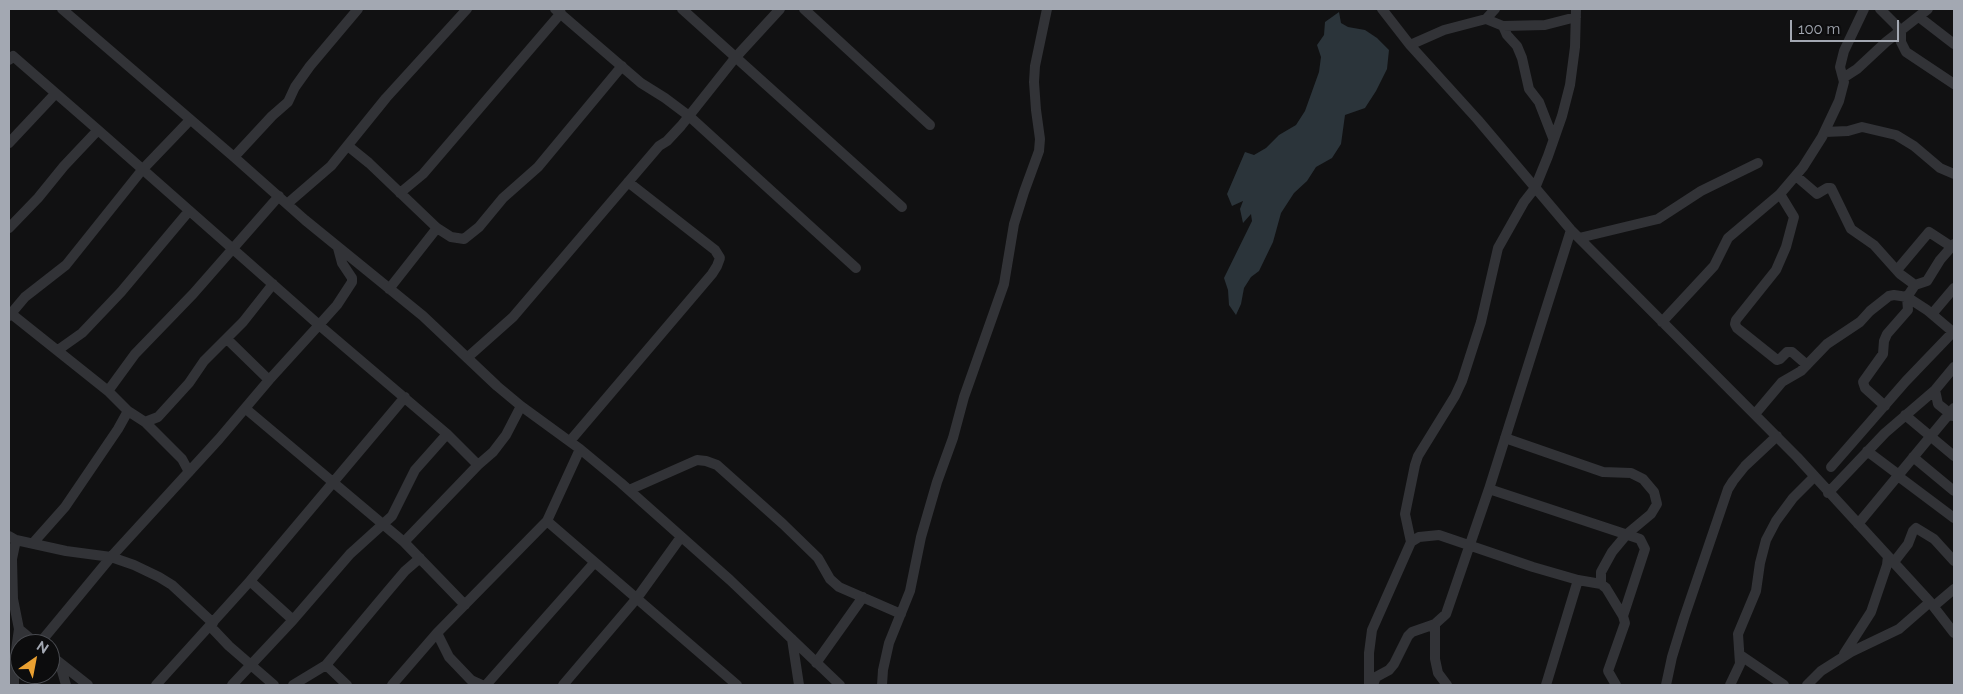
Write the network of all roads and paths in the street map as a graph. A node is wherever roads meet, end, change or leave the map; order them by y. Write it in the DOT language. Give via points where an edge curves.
graph roads {
  1 [pos="62,9"];
  2 [pos="358,9"];
  3 [pos="467,9"];
  4 [pos="682,9"];
  5 [pos="780,9"];
  6 [pos="804,9"];
  7 [pos="1047,9"];
  8 [pos="1382,9"];
  9 [pos="1495,9"];
  10 [pos="1864,9"];
  11 [pos="1880,9"];
  12 [pos="1928,9"];
  13 [pos="558,11"];
  14 [pos="1576,13"];
  15 [pos="1919,17"];
  16 [pos="1486,19"];
  17 [pos="1503,26"];
  18 [pos="1901,32"];
  19 [pos="1954,44"];
  20 [pos="1410,45"];
  21 [pos="10,56"];
  22 [pos="735,58"];
  23 [pos="622,66"];
  24 [pos="1843,78"];
  25 [pos="1954,84"];
  26 [pos="55,94"];
  27 [pos="689,116"];
  28 [pos="190,120"];
  29 [pos="930,125"];
  30 [pos="98,130"];
  31 [pos="1825,132"];
  32 [pos="1553,138"];
  33 [pos="9,144"];
  34 [pos="348,146"];
  35 [pos="234,157"];
  36 [pos="1758,163"];
  37 [pos="142,170"];
  38 [pos="1954,174"];
  39 [pos="1796,176"];
  40 [pos="628,182"];
  41 [pos="1535,188"];
  42 [pos="400,193"];
  43 [pos="1780,194"];
  44 [pos="279,196"];
  45 [pos="287,204"];
  46 [pos="902,207"];
  47 [pos="188,211"];
  48 [pos="9,228"];
  49 [pos="437,228"];
  50 [pos="1575,234"];
  51 [pos="1953,245"];
  52 [pos="233,248"];
  53 [pos="338,248"];
  54 [pos="856,268"];
  55 [pos="1896,270"];
  56 [pos="273,284"];
  57 [pos="1914,285"];
  58 [pos="1954,288"];
  59 [pos="389,289"];
  60 [pos="1907,296"];
  61 [pos="10,314"];
  62 [pos="1932,314"];
  63 [pos="1662,322"];
  64 [pos="319,325"];
  65 [pos="1953,331"];
  66 [pos="227,339"];
  67 [pos="58,350"];
  68 [pos="468,357"];
  69 [pos="1807,365"];
  70 [pos="1954,367"];
  71 [pos="269,380"];
  72 [pos="1936,390"];
  73 [pos="108,391"];
  74 [pos="405,397"];
  75 [pos="521,406"];
  76 [pos="1885,406"];
  77 [pos="246,409"];
  78 [pos="128,411"];
  79 [pos="1953,413"];
  80 [pos="1755,414"];
  81 [pos="1905,415"];
  82 [pos="146,422"];
  83 [pos="447,434"];
  84 [pos="1931,435"];
  85 [pos="1777,436"];
  86 [pos="1505,438"];
  87 [pos="570,441"];
  88 [pos="580,449"];
  89 [pos="1867,450"];
  90 [pos="1954,456"];
  91 [pos="1913,457"];
  92 [pos="478,465"];
  93 [pos="1831,467"];
  94 [pos="189,472"];
  95 [pos="1899,475"];
  96 [pos="1814,477"];
  97 [pos="334,482"];
  98 [pos="1489,489"];
  99 [pos="630,490"];
  100 [pos="1954,491"];
  101 [pos="1828,493"];
  102 [pos="1954,518"];
  103 [pos="547,521"];
  104 [pos="382,524"];
  105 [pos="1858,524"];
  106 [pos="1627,534"];
  107 [pos="681,537"];
  108 [pos="12,538"];
  109 [pos="404,542"];
  110 [pos="1411,542"];
  111 [pos="33,543"];
  112 [pos="1471,545"];
  113 [pos="111,557"];
  114 [pos="420,558"];
  115 [pos="10,559"];
  116 [pos="1891,559"];
  117 [pos="1954,561"];
  118 [pos="594,562"];
  119 [pos="1578,580"];
  120 [pos="250,581"];
  121 [pos="1601,584"];
  122 [pos="1954,588"];
  123 [pos="863,597"];
  124 [pos="637,598"];
  125 [pos="1932,604"];
  126 [pos="465,605"];
  127 [pos="901,614"];
  128 [pos="1623,616"];
  129 [pos="293,620"];
  130 [pos="1435,624"];
  131 [pos="211,625"];
  132 [pos="19,629"];
  133 [pos="437,633"];
  134 [pos="1954,633"];
  135 [pos="18,634"];
  136 [pos="25,634"];
  137 [pos="46,634"];
  138 [pos="792,639"];
  139 [pos="1740,654"];
  140 [pos="1842,658"];
  141 [pos="60,663"];
  142 [pos="816,663"];
  143 [pos="251,665"];
  144 [pos="326,665"];
  145 [pos="1377,683"];
  146 [pos="1611,683"];
  147 [pos="66,685"];
  148 [pos="88,685"];
  149 [pos="156,685"];
  150 [pos="232,685"];
  151 [pos="274,685"];
  152 [pos="294,685"];
  153 [pos="347,685"];
  154 [pos="392,685"];
  155 [pos="484,685"];
  156 [pos="563,685"];
  157 [pos="737,685"];
  158 [pos="799,685"];
  159 [pos="840,685"];
  160 [pos="882,685"];
  161 [pos="1369,685"];
  162 [pos="1447,685"];
  163 [pos="1546,685"];
  164 [pos="1666,685"];
  165 [pos="1730,685"];
  166 [pos="1784,685"];
  167 [pos="1807,685"];
  1 -- 28 [label="street"];
  2 -- 35 [label="street" via="310,66 288,102"];
  3 -- 34 [label="street" via="386,98"];
  4 -- 22 [label="street"];
  5 -- 22 [label="street"];
  6 -- 29 [label="street"];
  7 -- 127 [label="street" via="1035,74 1039,151 1014,224 1004,284 937,482 910,591"];
  8 -- 20 [label="street"];
  9 -- 16 [label="street"];
  10 -- 24 [label="street" via="1844,51 1840,67"];
  11 -- 18 [label="street"];
  12 -- 15 [label="street"];
  13 -- 23 [label="street"];
  13 -- 42 [label="street" via="423,174"];
  14 -- 17 [label="street" via="1545,25"];
  14 -- 32 [label="street" via="1570,85"];
  15 -- 18 [label="street"];
  15 -- 19 [label="street"];
  16 -- 17 [label="street"];
  16 -- 20 [label="street" via="1444,30"];
  17 -- 32 [label="street" via="1520,52 1529,89 1540,102"];
  18 -- 24 [label="street"];
  18 -- 25 [label="street" via="1901,42 1910,56"];
  20 -- 41 [label="street"];
  21 -- 26 [label="street"];
  22 -- 27 [label="street"];
  22 -- 46 [label="street"];
  23 -- 27 [label="street"];
  23 -- 49 [label="street" via="538,167 502,198 479,226 464,239 451,237"];
  24 -- 31 [label="street" via="1839,101"];
  26 -- 30 [label="street"];
  26 -- 33 [label="street"];
  27 -- 40 [label="street"];
  27 -- 54 [label="street"];
  28 -- 35 [label="street"];
  28 -- 37 [label="street"];
  30 -- 37 [label="street"];
  30 -- 48 [label="street"];
  31 -- 38 [label="street" via="1862,127 1896,135 1940,168"];
  31 -- 39 [label="street"];
  32 -- 41 [label="street"];
  34 -- 42 [label="street"];
  34 -- 45 [label="street" via="331,166"];
  35 -- 44 [label="street"];
  36 -- 50 [label="street" via="1701,191 1658,218"];
  37 -- 47 [label="street"];
  37 -- 61 [label="street" via="66,264 33,290"];
  39 -- 43 [label="street"];
  39 -- 55 [label="street" via="1816,194 1832,188 1851,229 1874,244"];
  40 -- 68 [label="street" via="513,317"];
  40 -- 87 [label="street" via="715,250 720,258 712,274"];
  41 -- 50 [label="street"];
  41 -- 110 [label="street" via="1503,237 1462,380 1418,456 1405,514"];
  42 -- 49 [label="street"];
  43 -- 63 [label="street" via="1728,238 1714,266"];
  43 -- 69 [label="street" via="1794,217 1788,240 1776,270 1735,324 1777,360 1790,352"];
  44 -- 45 [label="street"];
  44 -- 52 [label="street"];
  45 -- 53 [label="street"];
  47 -- 52 [label="street"];
  47 -- 67 [label="street" via="121,292 82,333"];
  49 -- 59 [label="street"];
  50 -- 63 [label="street"];
  50 -- 86 [label="street"];
  51 -- 55 [label="street" via="1928,232"];
  51 -- 57 [label="street" via="1927,281"];
  52 -- 56 [label="street"];
  52 -- 73 [label="street" via="128,362"];
  53 -- 59 [label="street"];
  53 -- 64 [label="street" via="352,282"];
  55 -- 57 [label="street"];
  56 -- 64 [label="street"];
  56 -- 66 [label="street"];
  57 -- 60 [label="street"];
  58 -- 62 [label="street"];
  59 -- 68 [label="street"];
  60 -- 62 [label="street"];
  60 -- 69 [label="street" via="1889,296"];
  60 -- 76 [label="street" via="1908,310 1887,334 1883,354 1863,383"];
  61 -- 67 [label="street"];
  62 -- 65 [label="street"];
  63 -- 80 [label="street"];
  64 -- 71 [label="street"];
  64 -- 74 [label="street"];
  65 -- 76 [label="street"];
  66 -- 71 [label="street"];
  66 -- 82 [label="street" via="204,361 158,417"];
  67 -- 73 [label="street"];
  68 -- 75 [label="street"];
  69 -- 80 [label="street" via="1782,382"];
  70 -- 72 [label="street"];
  71 -- 77 [label="street"];
  72 -- 79 [label="street" via="1937,402"];
  72 -- 81 [label="street"];
  73 -- 78 [label="street"];
  74 -- 83 [label="street"];
  74 -- 97 [label="street"];
  75 -- 87 [label="street"];
  75 -- 92 [label="street" via="506,435"];
  76 -- 93 [label="street"];
  77 -- 94 [label="street"];
  77 -- 97 [label="street"];
  78 -- 82 [label="street"];
  78 -- 111 [label="street" via="65,507"];
  79 -- 84 [label="street"];
  80 -- 85 [label="street"];
  81 -- 84 [label="street"];
  81 -- 89 [label="street"];
  82 -- 94 [label="street" via="182,459"];
  83 -- 92 [label="street"];
  83 -- 104 [label="street" via="415,470 398,507"];
  84 -- 90 [label="street"];
  84 -- 91 [label="street"];
  85 -- 96 [label="street"];
  85 -- 164 [label="street" via="1745,466 1728,489 1684,618"];
  86 -- 98 [label="street"];
  86 -- 106 [label="street" via="1603,472 1630,473 1643,479 1654,492 1657,504 1651,514"];
  87 -- 88 [label="street"];
  88 -- 99 [label="street"];
  88 -- 103 [label="street"];
  89 -- 95 [label="street"];
  89 -- 101 [label="street"];
  91 -- 95 [label="street"];
  91 -- 100 [label="street"];
  92 -- 109 [label="street"];
  94 -- 113 [label="street"];
  95 -- 102 [label="street"];
  95 -- 105 [label="street"];
  96 -- 101 [label="street"];
  96 -- 139 [label="street" via="1776,520 1766,540 1756,591 1738,634"];
  97 -- 104 [label="street"];
  97 -- 120 [label="street"];
  98 -- 106 [label="street"];
  98 -- 112 [label="street"];
  99 -- 107 [label="street"];
  99 -- 123 [label="street" via="697,460 711,463 783,524 818,558 839,587"];
  101 -- 105 [label="street"];
  103 -- 118 [label="street"];
  103 -- 126 [label="street"];
  104 -- 109 [label="street"];
  104 -- 129 [label="street" via="350,554"];
  105 -- 116 [label="street"];
  106 -- 121 [label="street" via="1604,565"];
  106 -- 128 [label="street" via="1640,539 1645,549"];
  107 -- 124 [label="street"];
  107 -- 138 [label="street"];
  108 -- 111 [label="street"];
  108 -- 115 [label="street"];
  109 -- 114 [label="street"];
  110 -- 112 [label="street" via="1419,537 1439,535"];
  110 -- 161 [label="street" via="1372,630"];
  111 -- 113 [label="street"];
  112 -- 119 [label="street"];
  112 -- 130 [label="street" via="1446,614"];
  113 -- 131 [label="street" via="172,585"];
  113 -- 137 [label="street"];
  114 -- 126 [label="street"];
  114 -- 144 [label="street"];
  115 -- 132 [label="street"];
  116 -- 117 [label="street" via="1910,541 1916,528 1934,539"];
  116 -- 125 [label="street"];
  116 -- 140 [label="street" via="1871,612"];
  118 -- 124 [label="street"];
  118 -- 155 [label="street"];
  119 -- 121 [label="street"];
  119 -- 163 [label="street"];
  120 -- 129 [label="street"];
  120 -- 131 [label="street"];
  121 -- 128 [label="street"];
  122 -- 125 [label="street"];
  123 -- 127 [label="street"];
  123 -- 142 [label="street"];
  124 -- 156 [label="street"];
  124 -- 157 [label="street"];
  125 -- 134 [label="street"];
  125 -- 140 [label="street" via="1895,631"];
  126 -- 133 [label="street"];
  127 -- 160 [label="street" via="890,643"];
  128 -- 146 [label="street" via="1625,624 1609,665"];
  129 -- 143 [label="street"];
  130 -- 145 [label="street" via="1408,636 1394,664"];
  130 -- 162 [label="street" via="1435,659 1438,672"];
  131 -- 143 [label="street"];
  131 -- 149 [label="street"];
  132 -- 135 [label="street"];
  132 -- 136 [label="street"];
  133 -- 154 [label="street"];
  133 -- 155 [label="street" via="449,657 471,680"];
  138 -- 142 [label="street"];
  138 -- 158 [label="street"];
  139 -- 165 [label="street" via="1740,664"];
  139 -- 166 [label="street"];
  140 -- 167 [label="street" via="1821,671"];
  141 -- 147 [label="street"];
  141 -- 148 [label="street"];
  142 -- 159 [label="street"];
  143 -- 150 [label="street"];
  143 -- 151 [label="street"];
  144 -- 152 [label="street"];
  144 -- 153 [label="street"];
}
